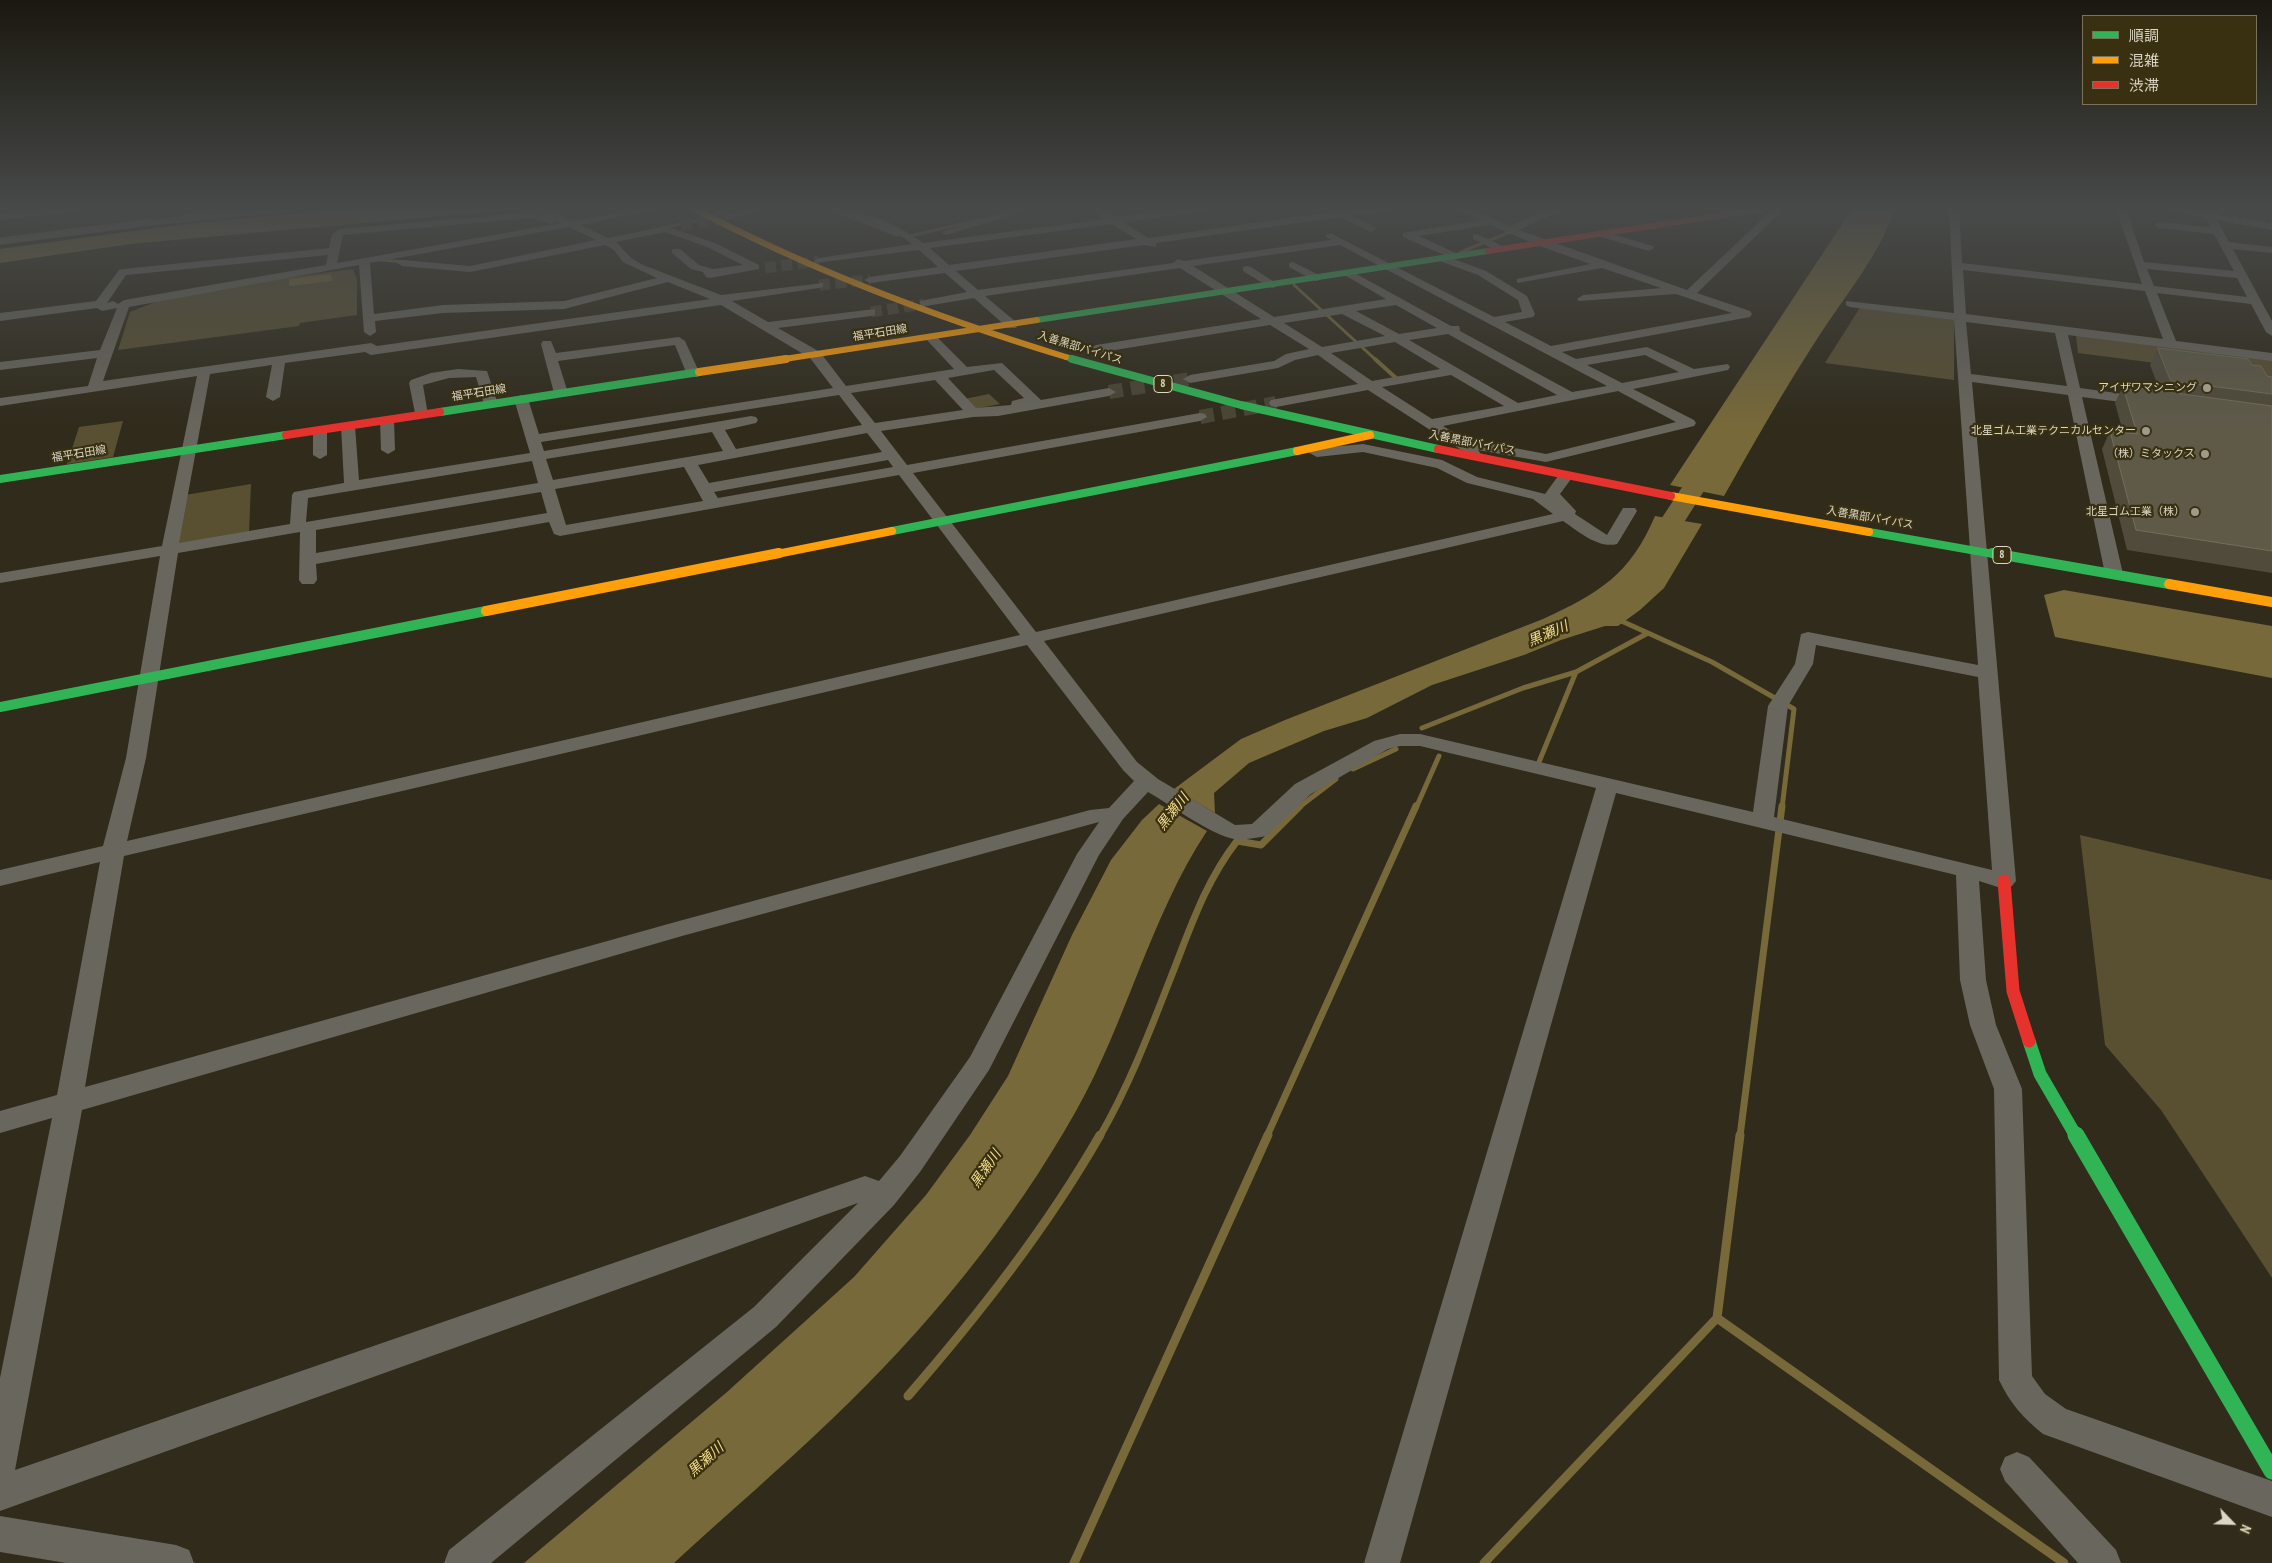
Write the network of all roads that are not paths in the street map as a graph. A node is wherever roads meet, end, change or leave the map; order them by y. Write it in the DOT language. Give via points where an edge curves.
graph roads {
  1 [pos="115,282"];
  2 [pos="247,282"];
  3 [pos="369,282"];
  4 [pos="657,282"];
  5 [pos="681,282"];
  6 [pos="846,282"];
  7 [pos="963,282"];
  8 [pos="1062,282"];
  9 [pos="1208,282"];
  10 [pos="1268,282"];
  11 [pos="1292,282"];
  12 [pos="1364,282"];
  13 [pos="1419,282"];
  14 [pos="1496,282"];
  15 [pos="1655,282"];
  16 [pos="1696,282"];
  17 [pos="1958,282"];
  18 [pos="2095,282"];
  19 [pos="2146,282"];
  20 [pos="2174,282"];
  21 [pos="2245,282"];
  22 [pos="819,285"];
  23 [pos="1273,285"];
  24 [pos="2148,288"];
  25 [pos="2249,290"];
  26 [pos="1224,292"];
  27 [pos="1684,292"];
  28 [pos="976,294"];
  29 [pos="721,300"];
  30 [pos="1583,300"];
  31 [pos="1399,301"];
  32 [pos="2255,302"];
  33 [pos="1850,303"];
  34 [pos="100,304"];
  35 [pos="124,304"];
  36 [pos="924,304"];
  37 [pos="2272,304"];
  38 [pos="536,306"];
  39 [pos="1346,311"];
  40 [pos="871,312"];
  41 [pos="0,317"];
  42 [pos="370,318"];
  43 [pos="1960,318"];
  44 [pos="2269,320"];
  45 [pos="1274,322"];
  46 [pos="1493,322"];
  47 [pos="1012,325"];
  48 [pos="768,326"];
  49 [pos="542,328"];
  50 [pos="1450,329"];
  51 [pos="978,330"];
  52 [pos="2061,330"];
  53 [pos="2272,332"];
  54 [pos="931,338"];
  55 [pos="1397,338"];
  56 [pos="2171,344"];
  57 [pos="371,347"];
  58 [pos="1096,349"];
  59 [pos="1550,350"];
  60 [pos="1320,351"];
  61 [pos="105,353"];
  62 [pos="815,355"];
  63 [pos="2272,357"];
  64 [pos="550,358"];
  65 [pos="279,360"];
  66 [pos="1575,363"];
  67 [pos="0,366"];
  68 [pos="1723,367"];
  69 [pos="963,370"];
  70 [pos="1454,370"];
  71 [pos="204,371"];
  72 [pos="1692,373"];
  73 [pos="693,374"];
  74 [pos="938,375"];
  75 [pos="1965,377"];
  76 [pos="1190,380"];
  77 [pos="1369,385"];
  78 [pos="95,386"];
  79 [pos="1619,387"];
  80 [pos="843,390"];
  81 [pos="2073,391"];
  82 [pos="561,393"];
  83 [pos="1570,396"];
  84 [pos="273,398"];
  85 [pos="521,400"];
  86 [pos="1034,400"];
  87 [pos="0,402"];
  88 [pos="1276,403"];
  89 [pos="2158,403"];
  90 [pos="491,404"];
  91 [pos="1516,406"];
  92 [pos="973,412"];
  93 [pos="421,415"];
  94 [pos="1200,417"];
  95 [pos="387,420"];
  96 [pos="751,420"];
  97 [pos="1430,424"];
  98 [pos="348,426"];
  99 [pos="716,427"];
  100 [pos="871,428"];
  101 [pos="320,430"];
  102 [pos="1370,435"];
  103 [pos="534,439"];
  104 [pos="1459,442"];
  105 [pos="1309,449"];
  106 [pos="190,450"];
  107 [pos="388,450"];
  108 [pos="731,453"];
  109 [pos="892,454"];
  110 [pos="320,455"];
  111 [pos="539,456"];
  112 [pos="1476,457"];
  113 [pos="689,462"];
  114 [pos="904,470"];
  115 [pos="1566,475"];
  116 [pos="0,478"];
  117 [pos="548,485"];
  118 [pos="352,486"];
  119 [pos="704,489"];
  120 [pos="713,504"];
  121 [pos="1630,511"];
  122 [pos="556,516"];
  123 [pos="1566,516"];
  124 [pos="944,520"];
  125 [pos="303,527"];
  126 [pos="170,548"];
  127 [pos="1978,550"];
  128 [pos="308,560"];
  129 [pos="2114,574"];
  130 [pos="0,578"];
  131 [pos="308,580"];
  132 [pos="2272,602"];
  133 [pos="1034,638"];
  134 [pos="1988,673"];
  135 [pos="148,678"];
  136 [pos="0,708"];
  137 [pos="1149,782"];
  138 [pos="1608,783"];
  139 [pos="1115,814"];
  140 [pos="1763,820"];
  141 [pos="113,852"];
  142 [pos="1967,870"];
  143 [pos="0,878"];
  144 [pos="2004,880"];
  145 [pos="69,1103"];
  146 [pos="0,1122"];
  147 [pos="884,1196"];
  148 [pos="0,1464"];
  149 [pos="2018,1469"];
  150 [pos="2272,1471"];
  151 [pos="0,1492"];
  152 [pos="2272,1499"];
  153 [pos="0,1534"];
  154 [pos="176,1563"];
  155 [pos="462,1563"];
  156 [pos="1382,1563"];
  157 [pos="2103,1563"];
  1 -- 34 [label="street"];
  2 -- 35 [label="street"];
  3 -- 42 [label="street"];
  4 -- 38 [label="street" via="576,303"];
  5 -- 29 [label="street"];
  6 -- 51 [label="main road, 入善黒部バイパス / 8"];
  7 -- 28 [label="street"];
  8 -- 28 [label="street"];
  9 -- 26 [label="street"];
  10 -- 23 [label="street"];
  11 -- 23 [label="main road, 福平石田線"];
  12 -- 31 [label="street"];
  13 -- 46 [label="street"];
  14 -- 46 [label="street" via="1522,298 1529,314"];
  15 -- 27 [label="street"];
  16 -- 27 [label="street"];
  17 -- 43 [label="street"];
  18 -- 24 [label="street"];
  19 -- 24 [label="street"];
  20 -- 25 [label="street"];
  21 -- 25 [label="street"];
  22 -- 29 [label="street"];
  23 -- 26 [label="main road, 福平石田線"];
  24 -- 32 [label="street"];
  24 -- 56 [label="street"];
  25 -- 32 [label="street"];
  26 -- 45 [label="street"];
  26 -- 47 [label="main road, 福平石田線"];
  27 -- 30 [label="street"];
  27 -- 59 [label="street" via="1746,314"];
  28 -- 36 [label="street"];
  28 -- 47 [label="street"];
  29 -- 48 [label="street"];
  29 -- 49 [label="street"];
  31 -- 39 [label="street"];
  31 -- 50 [label="street"];
  32 -- 37 [label="street"];
  32 -- 44 [label="street"];
  33 -- 43 [label="street"];
  34 -- 35 [label="street"];
  34 -- 41 [label="street"];
  35 -- 61 [label="street"];
  38 -- 42 [label="street" via="443,309"];
  38 -- 49 [label="street"];
  39 -- 45 [label="street"];
  39 -- 55 [label="street"];
  40 -- 48 [label="street"];
  42 -- 57 [label="street"];
  43 -- 52 [label="street"];
  43 -- 75 [label="street"];
  44 -- 53 [label="street"];
  45 -- 58 [label="street"];
  45 -- 60 [label="street"];
  46 -- 50 [label="street"];
  46 -- 59 [label="street"];
  47 -- 51 [label="main road, 福平石田線"];
  48 -- 62 [label="street"];
  49 -- 57 [label="street" via="371,351"];
  49 -- 64 [label="street"];
  50 -- 55 [label="street"];
  50 -- 83 [label="street"];
  51 -- 54 [label="main road, 福平石田線"];
  51 -- 102 [label="main road, 入善黒部バイパス / 8" via="1122,374"];
  52 -- 56 [label="street"];
  52 -- 81 [label="street"];
  54 -- 62 [label="main road, 福平石田線"];
  54 -- 69 [label="street"];
  55 -- 60 [label="street"];
  55 -- 70 [label="street"];
  56 -- 63 [label="street"];
  57 -- 65 [label="street"];
  59 -- 66 [label="street"];
  60 -- 76 [label="street" via="1291,357 1278,364"];
  60 -- 77 [label="street"];
  61 -- 67 [label="street"];
  61 -- 78 [label="street"];
  62 -- 73 [label="main road, 福平石田線"];
  62 -- 80 [label="street"];
  64 -- 73 [label="street" via="679,341"];
  64 -- 82 [label="street"];
  65 -- 71 [label="street"];
  65 -- 84 [label="street"];
  66 -- 72 [label="street" via="1647,351"];
  66 -- 79 [label="street"];
  68 -- 72 [label="street"];
  69 -- 74 [label="street"];
  69 -- 86 [label="street" via="997,366"];
  70 -- 77 [label="street"];
  70 -- 91 [label="street"];
  71 -- 78 [label="street"];
  71 -- 106 [label="street"];
  72 -- 79 [label="street"];
  73 -- 82 [label="main road, 福平石田線"];
  74 -- 80 [label="street"];
  74 -- 92 [label="street"];
  75 -- 81 [label="street"];
  75 -- 127 [label="street"];
  77 -- 88 [label="street"];
  77 -- 97 [label="street"];
  78 -- 87 [label="street" via="94,390"];
  79 -- 83 [label="street"];
  79 -- 104 [label="street" via="1689,423 1546,458"];
  80 -- 100 [label="street"];
  80 -- 103 [label="street"];
  81 -- 89 [label="street"];
  81 -- 129 [label="street"];
  82 -- 85 [label="main road, 福平石田線"];
  83 -- 91 [label="street"];
  85 -- 90 [label="main road, 福平石田線"];
  85 -- 103 [label="street"];
  86 -- 92 [label="street"];
  86 -- 92 [label="street" via="1106,390 998,412"];
  90 -- 93 [label="main road, 福平石田線"];
  90 -- 93 [label="street" via="482,374 472,372 424,379 416,383"];
  91 -- 97 [label="street"];
  92 -- 100 [label="street"];
  93 -- 95 [label="main road, 福平石田線"];
  94 -- 114 [label="street"];
  95 -- 98 [label="main road, 福平石田線"];
  95 -- 107 [label="street"];
  96 -- 99 [label="street"];
  97 -- 104 [label="street"];
  98 -- 101 [label="main road, 福平石田線"];
  98 -- 118 [label="street"];
  99 -- 108 [label="street"];
  99 -- 111 [label="street"];
  100 -- 108 [label="street"];
  100 -- 109 [label="street"];
  101 -- 106 [label="main road, 福平石田線"];
  101 -- 110 [label="street"];
  102 -- 105 [label="main road"];
  102 -- 112 [label="main road, 入善黒部バイパス / 8"];
  103 -- 111 [label="street"];
  104 -- 112 [label="street" via="1472,450"];
  105 -- 123 [label="street" via="1317,453 1363,448 1442,464 1472,480 1538,496"];
  105 -- 124 [label="main road"];
  106 -- 116 [label="main road, 福平石田線"];
  106 -- 126 [label="street"];
  108 -- 113 [label="street"];
  109 -- 114 [label="street"];
  109 -- 119 [label="street"];
  111 -- 117 [label="street"];
  111 -- 118 [label="street"];
  112 -- 115 [label="main road, 入善黒部バイパス / 8"];
  113 -- 117 [label="street"];
  113 -- 119 [label="street"];
  114 -- 120 [label="street"];
  114 -- 124 [label="street"];
  115 -- 123 [label="street" via="1552,495 1568,510"];
  115 -- 127 [label="main road, 入善黒部バイパス / 8"];
  117 -- 122 [label="street"];
  117 -- 125 [label="street"];
  118 -- 125 [label="street" via="300,495"];
  119 -- 120 [label="street"];
  120 -- 122 [label="street" via="560,531"];
  121 -- 123 [label="street" via="1611,541 1600,538"];
  122 -- 128 [label="street"];
  123 -- 133 [label="street"];
  124 -- 133 [label="street"];
  124 -- 135 [label="main road"];
  125 -- 126 [label="street"];
  125 -- 128 [label="street"];
  126 -- 130 [label="street"];
  126 -- 135 [label="street"];
  127 -- 129 [label="main road, 入善黒部バイパス / 8"];
  127 -- 134 [label="street"];
  128 -- 131 [label="street"];
  129 -- 132 [label="main road, 入善黒部バイパス / 8"];
  133 -- 137 [label="street" via="1130,766"];
  133 -- 141 [label="street"];
  134 -- 140 [label="street" via="1808,638 1804,664 1778,706"];
  134 -- 144 [label="street"];
  135 -- 136 [label="main road"];
  135 -- 141 [label="street" via="136,758"];
  137 -- 138 [label="street" via="1231,830 1258,831 1304,789 1372,750 1400,740 1448,745"];
  137 -- 139 [label="street"];
  138 -- 140 [label="street"];
  138 -- 156 [label="street"];
  139 -- 145 [label="street" via="1098,815 688,926"];
  139 -- 147 [label="street" via="1088,854 980,1063"];
  140 -- 142 [label="street"];
  141 -- 143 [label="street"];
  141 -- 145 [label="street"];
  142 -- 144 [label="street"];
  142 -- 152 [label="street" via="1974,980 1983,1025 2008,1089 2016,1380 2033,1405 2055,1422"];
  144 -- 150 [label="main road" via="2013,991 2040,1074"];
  145 -- 146 [label="street"];
  145 -- 148 [label="street"];
  147 -- 151 [label="street" via="865,1188"];
  147 -- 155 [label="street" via="765,1317"];
  149 -- 157 [label="street"];
  153 -- 154 [label="street"];
}
